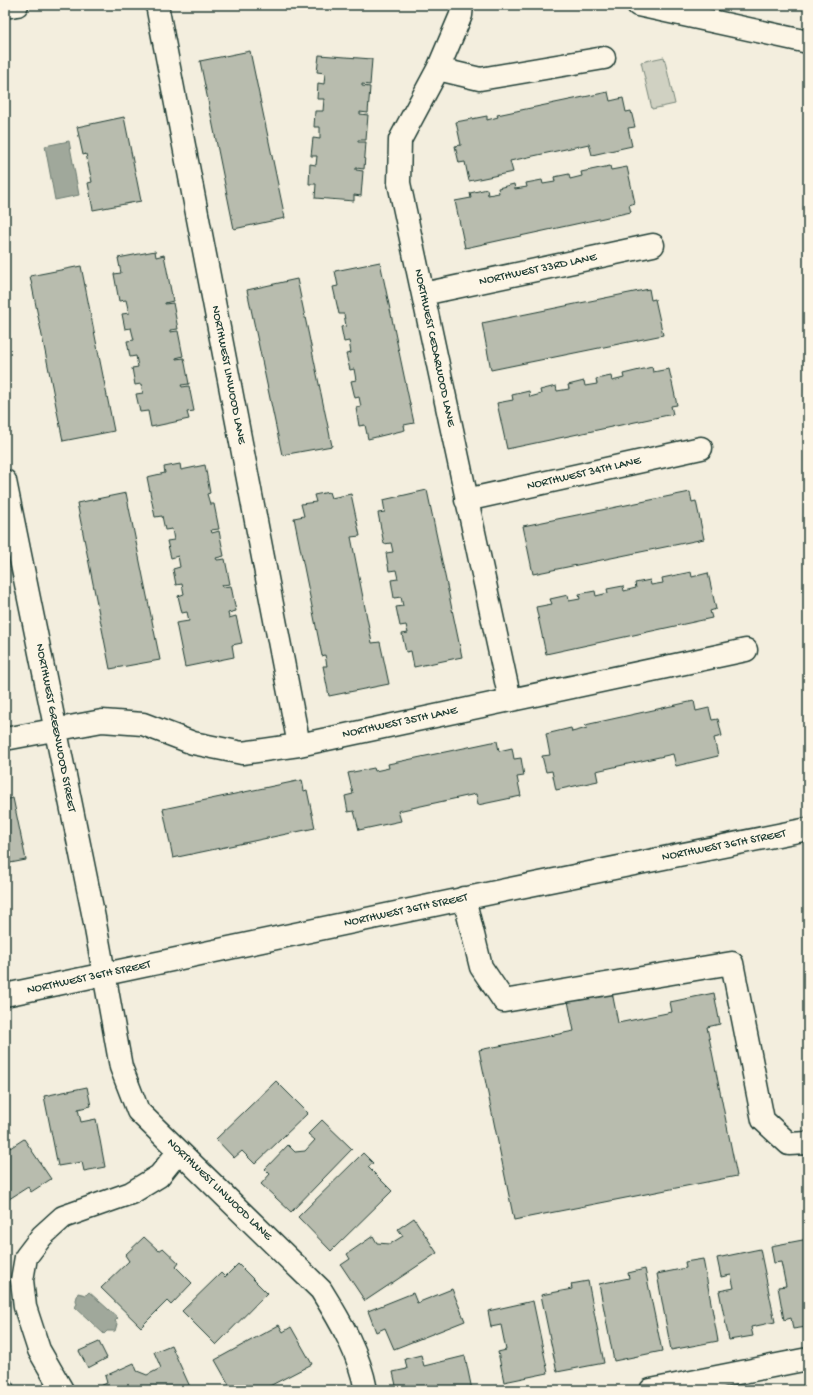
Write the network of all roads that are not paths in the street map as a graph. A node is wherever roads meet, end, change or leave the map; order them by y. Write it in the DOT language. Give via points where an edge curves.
graph roads {
  1 [pos="17,5"];
  2 [pos="157,5"];
  3 [pos="462,5"];
  4 [pos="638,5"];
  5 [pos="5,8"];
  6 [pos="808,42"];
  7 [pos="604,58"];
  8 [pos="438,69"];
  9 [pos="653,245"];
  10 [pos="423,294"];
  11 [pos="701,448"];
  12 [pos="5,481"];
  13 [pos="466,500"];
  14 [pos="746,650"];
  15 [pos="510,700"];
  16 [pos="56,730"];
  17 [pos="5,739"];
  18 [pos="299,744"];
  19 [pos="808,829"];
  20 [pos="464,898"];
  21 [pos="105,975"];
  22 [pos="5,995"];
  23 [pos="808,1143"];
  24 [pos="179,1151"];
  25 [pos="808,1359"];
  26 [pos="62,1390"];
  27 [pos="366,1390"];
  28 [pos="651,1390"];
  1 -- 5 [label="street"];
  2 -- 18 [label="street, NORTHWEST LINWOOD LANE"];
  3 -- 8 [label="street, NORTHWEST CEDARWOOD LANE" via="461,15"];
  4 -- 6 [label="street"];
  7 -- 8 [label="street" via="480,79"];
  8 -- 10 [label="street, NORTHWEST CEDARWOOD LANE" via="400,140 399,183"];
  9 -- 10 [label="street, NORTHWEST 33RD LANE"];
  10 -- 13 [label="street, NORTHWEST CEDARWOOD LANE"];
  11 -- 13 [label="street, NORTHWEST 34TH LANE"];
  12 -- 16 [label="street, NORTHWEST GREENWOOD STREET"];
  13 -- 15 [label="street, NORTHWEST CEDARWOOD LANE"];
  14 -- 15 [label="street, NORTHWEST 35TH LANE"];
  15 -- 18 [label="street, NORTHWEST 35TH LANE"];
  16 -- 17 [label="street, NORTHWEST 35TH LANE"];
  16 -- 18 [label="street, NORTHWEST 35TH LANE" via="102,721 142,724 193,743 242,754"];
  16 -- 21 [label="street, NORTHWEST GREENWOOD STREET"];
  19 -- 20 [label="street, NORTHWEST 36TH STREET"];
  20 -- 21 [label="street, NORTHWEST 36TH STREET"];
  20 -- 23 [label="street" via="481,967 504,1002 732,963 762,1120 789,1144"];
  21 -- 22 [label="street, NORTHWEST 36TH STREET"];
  21 -- 24 [label="street, NORTHWEST LINWOOD LANE" via="121,1067 138,1111"];
  24 -- 26 [label="street" via="159,1176 131,1193 63,1217 42,1236 26,1257 22,1280 25,1307 39,1350"];
  24 -- 27 [label="street, NORTHWEST LINWOOD LANE" via="322,1290 355,1353"];
  25 -- 28 [label="street"];
}
